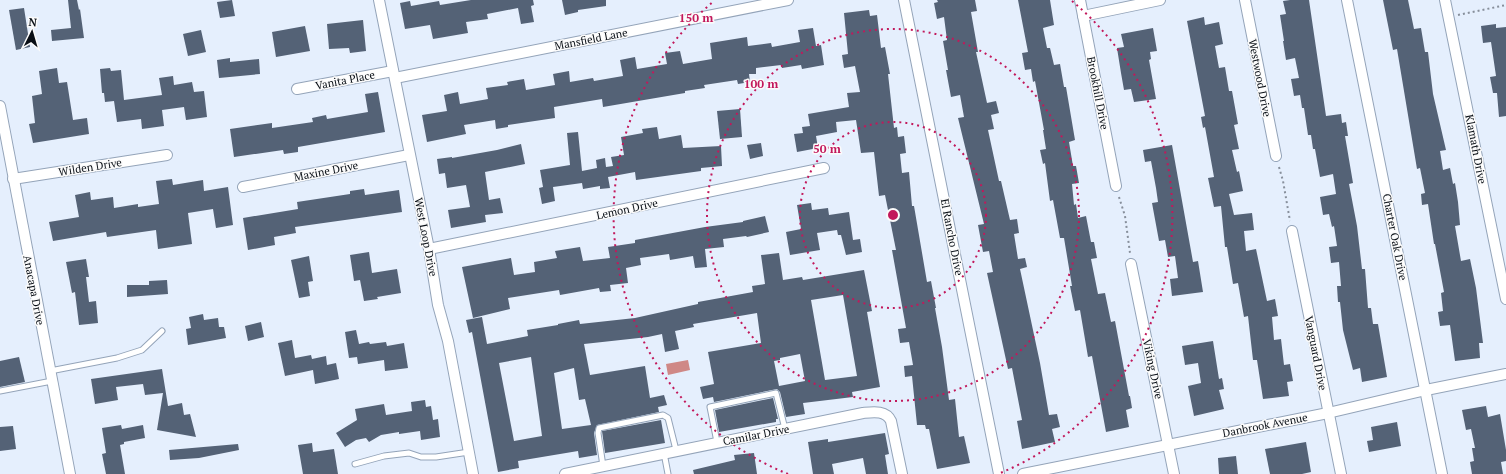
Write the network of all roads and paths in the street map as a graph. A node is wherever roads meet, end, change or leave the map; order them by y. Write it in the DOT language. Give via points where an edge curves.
graph roads {
  1 [pos="379,0"];
  2 [pos="788,0"];
  3 [pos="904,0"];
  4 [pos="1080,0"];
  5 [pos="1160,0"];
  6 [pos="1245,0"];
  7 [pos="1347,0"];
  8 [pos="1445,0"];
  9 [pos="1506,5"];
  10 [pos="1083,16"];
  11 [pos="1449,16"];
  12 [pos="394,74"];
  13 [pos="297,89"];
  14 [pos="0,106"];
  15 [pos="167,155"];
  16 [pos="410,155"];
  17 [pos="1276,156"];
  18 [pos="824,168"];
  19 [pos="13,179"];
  20 [pos="1116,186"];
  21 [pos="243,187"];
  22 [pos="1292,231"];
  23 [pos="429,249"];
  24 [pos="1131,264"];
  25 [pos="1506,299"];
  26 [pos="162,331"];
  27 [pos="1506,374"];
  28 [pos="51,376"];
  29 [pos="1426,390"];
  30 [pos="0,391"];
  31 [pos="1328,412"];
  32 [pos="785,429"];
  33 [pos="717,442"];
  34 [pos="1168,444"];
  35 [pos="676,450"];
  36 [pos="468,452"];
  37 [pos="664,453"];
  38 [pos="355,464"];
  39 [pos="603,466"];
  40 [pos="70,474"];
  41 [pos="473,474"];
  42 [pos="565,474"];
  43 [pos="668,474"];
  44 [pos="902,474"];
  45 [pos="999,474"];
  46 [pos="1023,474"];
  47 [pos="1174,474"];
  48 [pos="1341,474"];
  49 [pos="1442,474"];
  1 -- 12 [label="street, West Loop Drive"];
  2 -- 12 [label="street, Mansfield Lane"];
  3 -- 45 [label="street, El Rancho Drive"];
  4 -- 10 [label="street, Brookhill Drive"];
  5 -- 10 [label="street"];
  6 -- 17 [label="street, Westwood Drive"];
  7 -- 29 [label="street, Charter Oak Drive"];
  8 -- 11 [label="street, Klamath Drive"];
  9 -- 11 [label="path"];
  10 -- 20 [label="street, Brookhill Drive"];
  11 -- 25 [label="street, Klamath Drive"];
  12 -- 13 [label="street, Vanita Place"];
  12 -- 16 [label="street, West Loop Drive"];
  14 -- 19 [label="street, Anacapa Drive"];
  15 -- 19 [label="street, Wilden Drive"];
  16 -- 21 [label="street, Maxine Drive"];
  16 -- 23 [label="street, West Loop Drive"];
  17 -- 22 [label="path"];
  18 -- 23 [label="street, Lemon Drive"];
  19 -- 28 [label="street, Anacapa Drive"];
  20 -- 24 [label="path" via="1125,216"];
  22 -- 31 [label="street, Vanguard Drive"];
  23 -- 36 [label="street, West Loop Drive"];
  24 -- 34 [label="street, Viking Drive"];
  26 -- 28 [label="lane" via="142,350"];
  27 -- 29 [label="street, Danbrook Avenue"];
  28 -- 30 [label="lane"];
  28 -- 40 [label="street, Anacapa Drive"];
  29 -- 31 [label="street, Danbrook Avenue"];
  29 -- 49 [label="street, Charter Oak Drive"];
  31 -- 34 [label="street, Danbrook Avenue"];
  31 -- 48 [label="street, Vanguard Drive"];
  32 -- 33 [label="street, Camilar Drive"];
  32 -- 33 [label="lane" via="776,393 710,407"];
  32 -- 44 [label="street, Camilar Drive" via="863,413 877,412 886,415 891,421"];
  33 -- 35 [label="street, Camilar Drive"];
  34 -- 46 [label="street, Danbrook Avenue"];
  34 -- 47 [label="street, Viking Drive"];
  35 -- 37 [label="street, Camilar Drive"];
  35 -- 39 [label="lane" via="668,418 663,415 599,428"];
  36 -- 38 [label="lane" via="436,458 408,453"];
  36 -- 41 [label="street, West Loop Drive"];
  37 -- 39 [label="street, Camilar Drive"];
  37 -- 43 [label="lane"];
  39 -- 42 [label="street, Camilar Drive"];
}
